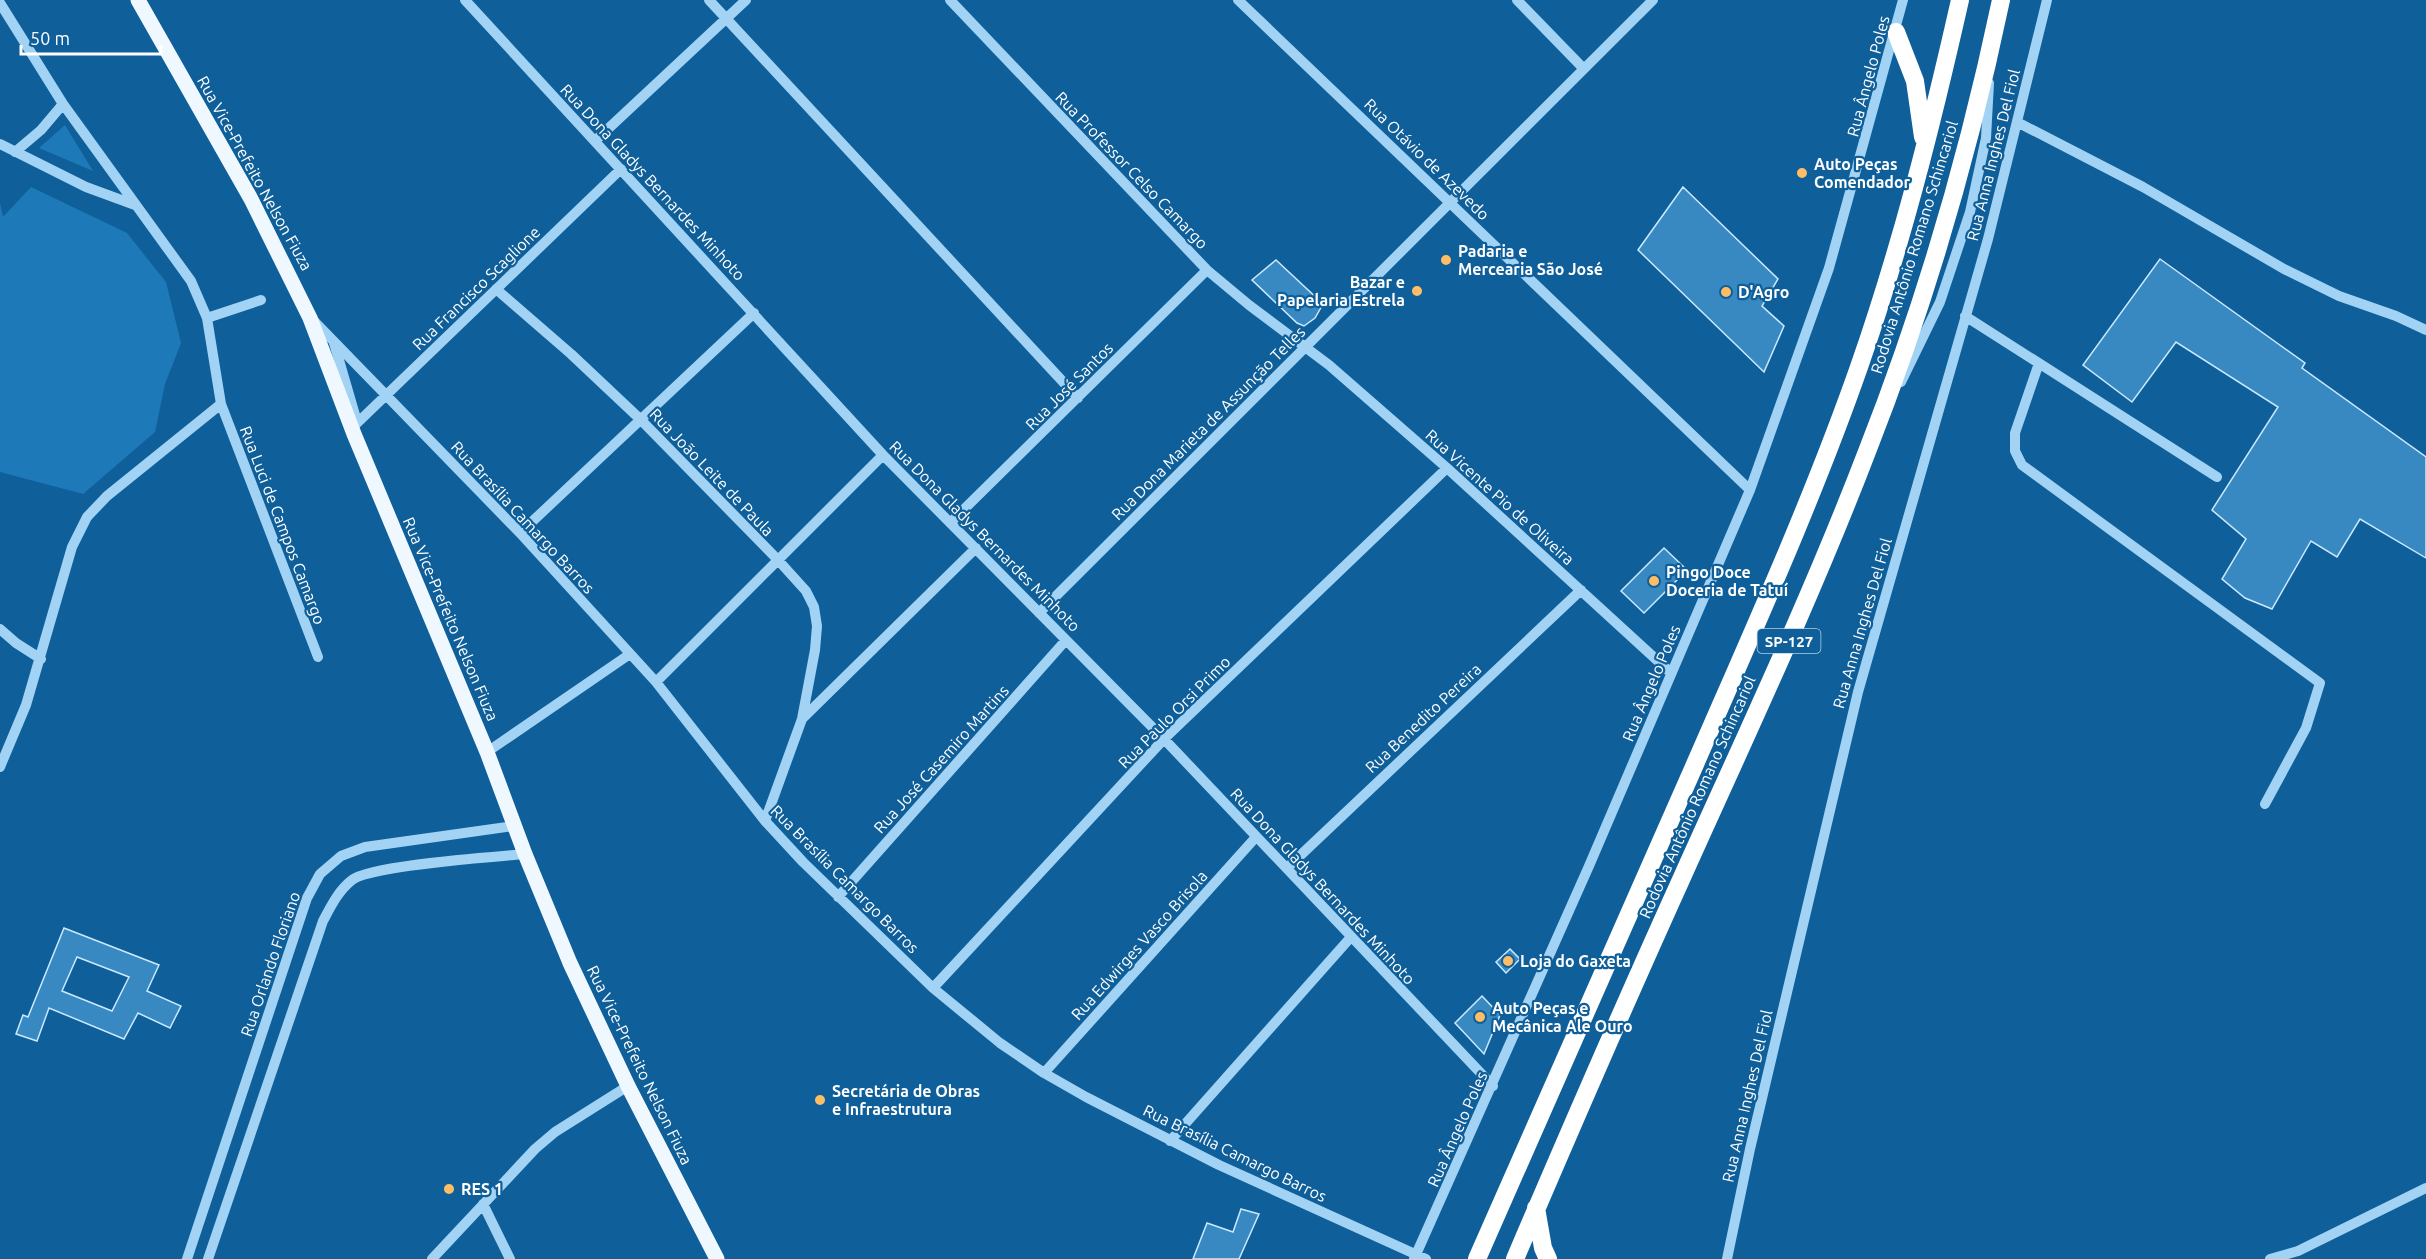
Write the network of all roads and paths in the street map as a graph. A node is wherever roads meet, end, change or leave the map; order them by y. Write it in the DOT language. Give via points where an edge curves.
graph roads {
  1 [pos="138,0"];
  2 [pos="465,0"];
  3 [pos="709,0"];
  4 [pos="746,0"];
  5 [pos="950,0"];
  6 [pos="1238,0"];
  7 [pos="1517,0"];
  8 [pos="1653,0"];
  9 [pos="1903,0"];
  10 [pos="1960,0"];
  11 [pos="2001,0"];
  12 [pos="2047,0"];
  13 [pos="0,3"];
  14 [pos="727,19"];
  15 [pos="1896,32"];
  16 [pos="1584,69"];
  17 [pos="63,104"];
  18 [pos="2017,122"];
  19 [pos="595,141"];
  20 [pos="0,144"];
  21 [pos="1925,150"];
  22 [pos="15,152"];
  23 [pos="621,169"];
  24 [pos="1451,202"];
  25 [pos="135,205"];
  26 [pos="1207,270"];
  27 [pos="496,289"];
  28 [pos="261,300"];
  29 [pos="754,313"];
  30 [pos="1965,316"];
  31 [pos="207,318"];
  32 [pos="310,318"];
  33 [pos="2426,330"];
  34 [pos="333,340"];
  35 [pos="1306,346"];
  36 [pos="2039,363"];
  37 [pos="387,396"];
  38 [pos="1078,399"];
  39 [pos="221,404"];
  40 [pos="640,419"];
  41 [pos="354,425"];
  42 [pos="883,455"];
  43 [pos="1446,468"];
  44 [pos="2217,477"];
  45 [pos="1750,490"];
  46 [pos="951,522"];
  47 [pos="520,533"];
  48 [pos="976,548"];
  49 [pos="778,560"];
  50 [pos="1581,590"];
  51 [pos="1039,613"];
  52 [pos="0,629"];
  53 [pos="1066,640"];
  54 [pos="630,654"];
  55 [pos="318,657"];
  56 [pos="41,659"];
  57 [pos="1671,673"];
  58 [pos="656,682"];
  59 [pos="802,719"];
  60 [pos="1164,739"];
  61 [pos="487,752"];
  62 [pos="0,767"];
  63 [pos="2265,804"];
  64 [pos="765,821"];
  65 [pos="514,825"];
  66 [pos="1256,837"];
  67 [pos="525,854"];
  68 [pos="1287,868"];
  69 [pos="838,897"];
  70 [pos="1351,937"];
  71 [pos="933,988"];
  72 [pos="1044,1073"];
  73 [pos="628,1086"];
  74 [pos="1493,1086"];
  75 [pos="1170,1142"];
  76 [pos="2426,1188"];
  77 [pos="483,1204"];
  78 [pos="1536,1208"];
  79 [pos="1419,1257"];
  80 [pos="187,1259"];
  81 [pos="208,1259"];
  82 [pos="432,1259"];
  83 [pos="510,1259"];
  84 [pos="717,1259"];
  85 [pos="1477,1259"];
  86 [pos="1515,1259"];
  87 [pos="1548,1259"];
  88 [pos="1727,1259"];
  89 [pos="2270,1259"];
  1 -- 32 [label="main road, Rua Vice-Prefeito Nelson Fiuza" via="252,199"];
  2 -- 19 [label="street, Rua Dona Gladys Bernardes Minhoto"];
  3 -- 14 [label="street"];
  4 -- 14 [label="street"];
  5 -- 26 [label="street, Rua Professor Celso Camargo"];
  6 -- 24 [label="street, Rua Otávio de Azevedo"];
  7 -- 16 [label="street"];
  8 -- 16 [label="street, Rua Dona Marieta de Assunção Telles"];
  9 -- 15 [label="street, Rua Ângelo Poles"];
  10 -- 21 [label="highway, Rodovia Antônio Romano Schincariol / SP-127"];
  11 -- 78 [label="highway, Rodovia Antônio Romano Schincariol / SP-127" via="1936,252 1869,447 1802,610"];
  12 -- 18 [label="street, Rua Anna Inghes Del Fiol"];
  13 -- 17 [label="street, Rua Luci de Campos Camargo"];
  14 -- 19 [label="street"];
  14 -- 38 [label="street"];
  15 -- 21 [label="highway" via="1915,81"];
  15 -- 45 [label="street, Rua Ângelo Poles" via="1828,268"];
  16 -- 24 [label="street, Rua Dona Marieta de Assunção Telles"];
  17 -- 22 [label="street"];
  17 -- 25 [label="street, Rua Luci de Campos Camargo"];
  18 -- 30 [label="street, Rua Anna Inghes Del Fiol"];
  18 -- 33 [label="street" via="2143,187 2284,269 2339,296"];
  19 -- 23 [label="street, Rua Dona Gladys Bernardes Minhoto"];
  20 -- 22 [label="street"];
  21 -- 85 [label="highway, Rodovia Antônio Romano Schincariol / SP-127" via="1880,306 1825,458"];
  22 -- 25 [label="street" via="93,190"];
  23 -- 27 [label="street, Rua Francisco Scaglione"];
  23 -- 29 [label="street, Rua Dona Gladys Bernardes Minhoto"];
  24 -- 35 [label="street, Rua Dona Marieta de Assunção Telles"];
  24 -- 45 [label="street, Rua Otávio de Azevedo"];
  25 -- 31 [label="street, Rua Luci de Campos Camargo" via="191,281"];
  26 -- 35 [label="street, Rua Professor Celso Camargo"];
  26 -- 38 [label="street, Rua José Santos"];
  27 -- 37 [label="street, Rua Francisco Scaglione"];
  27 -- 40 [label="street, Rua João Leite de Paula"];
  28 -- 31 [label="street"];
  29 -- 40 [label="street"];
  29 -- 42 [label="street, Rua Dona Gladys Bernardes Minhoto"];
  30 -- 36 [label="street"];
  30 -- 88 [label="street, Rua Anna Inghes Del Fiol" via="1858,692"];
  31 -- 39 [label="street, Rua Luci de Campos Camargo"];
  32 -- 34 [label="street, Rua Brasília Camargo Barros"];
  32 -- 41 [label="main road, Rua Vice-Prefeito Nelson Fiuza"];
  34 -- 37 [label="street, Rua Brasília Camargo Barros"];
  34 -- 41 [label="street"];
  35 -- 43 [label="street, Rua Vicente Pio de Oliveira"];
  35 -- 51 [label="street, Rua Dona Marieta de Assunção Telles"];
  36 -- 44 [label="street"];
  36 -- 63 [label="street" via="2015,433 2015,451 2022,465 2319,682 2307,728"];
  37 -- 41 [label="street, Rua Francisco Scaglione"];
  37 -- 47 [label="street, Rua Brasília Camargo Barros"];
  38 -- 46 [label="street, Rua José Santos"];
  39 -- 55 [label="street, Rua Luci de Campos Camargo"];
  39 -- 56 [label="street" via="107,496 87,517 72,547"];
  40 -- 47 [label="street"];
  40 -- 49 [label="street, Rua João Leite de Paula"];
  41 -- 61 [label="main road, Rua Vice-Prefeito Nelson Fiuza"];
  42 -- 46 [label="street, Rua Dona Gladys Bernardes Minhoto"];
  42 -- 49 [label="street"];
  43 -- 50 [label="street, Rua Vicente Pio de Oliveira"];
  43 -- 60 [label="street, Rua Paulo Orsi Primo"];
  45 -- 57 [label="street, Rua Ângelo Poles"];
  46 -- 48 [label="street, Rua Dona Gladys Bernardes Minhoto"];
  47 -- 54 [label="street, Rua Brasília Camargo Barros"];
  48 -- 51 [label="street, Rua Dona Gladys Bernardes Minhoto"];
  48 -- 59 [label="street, Rua João Leite de Paula"];
  49 -- 58 [label="street"];
  49 -- 59 [label="street, Rua João Leite de Paula" via="806,591 818,626"];
  50 -- 57 [label="street, Rua Vicente Pio de Oliveira"];
  50 -- 68 [label="street, Rua Benedito Pereira"];
  51 -- 53 [label="street, Rua Dona Gladys Bernardes Minhoto"];
  52 -- 56 [label="street"];
  53 -- 60 [label="street, Rua Dona Gladys Bernardes Minhoto"];
  53 -- 69 [label="street, Rua José Casemiro Martins"];
  54 -- 58 [label="street, Rua Brasília Camargo Barros"];
  54 -- 61 [label="street"];
  56 -- 62 [label="street"];
  57 -- 74 [label="street, Rua Ângelo Poles"];
  58 -- 64 [label="street, Rua Brasília Camargo Barros"];
  59 -- 64 [label="street, Rua João Leite de Paula"];
  60 -- 66 [label="street, Rua Dona Gladys Bernardes Minhoto"];
  60 -- 71 [label="street, Rua Paulo Orsi Primo"];
  61 -- 65 [label="main road, Rua Vice-Prefeito Nelson Fiuza"];
  64 -- 69 [label="street, Rua Brasília Camargo Barros"];
  65 -- 67 [label="main road, Rua Vice-Prefeito Nelson Fiuza"];
  65 -- 80 [label="street, Rua Orlando Floriano" via="365,847 341,856 321,874 307,898"];
  66 -- 68 [label="street, Rua Dona Gladys Bernardes Minhoto"];
  66 -- 72 [label="street, Rua Edwirges Vasco Brisola"];
  67 -- 73 [label="main road, Rua Vice-Prefeito Nelson Fiuza" via="570,963"];
  67 -- 81 [label="street" via="383,870 354,878 337,895 323,921"];
  68 -- 70 [label="street, Rua Dona Gladys Bernardes Minhoto"];
  69 -- 71 [label="street, Rua Brasília Camargo Barros"];
  70 -- 74 [label="street, Rua Dona Gladys Bernardes Minhoto"];
  70 -- 75 [label="street"];
  71 -- 72 [label="street, Rua Brasília Camargo Barros"];
  72 -- 75 [label="street, Rua Brasília Camargo Barros"];
  73 -- 77 [label="street" via="555,1132"];
  73 -- 84 [label="main road, Rua Vice-Prefeito Nelson Fiuza"];
  74 -- 79 [label="street, Rua Ângelo Poles"];
  75 -- 79 [label="street, Rua Brasília Camargo Barros"];
  76 -- 89 [label="street" via="2298,1251"];
  77 -- 82 [label="street"];
  77 -- 83 [label="street"];
  78 -- 86 [label="highway, Rodovia Antônio Romano Schincariol / SP-127"];
  78 -- 87 [label="highway"];
}
